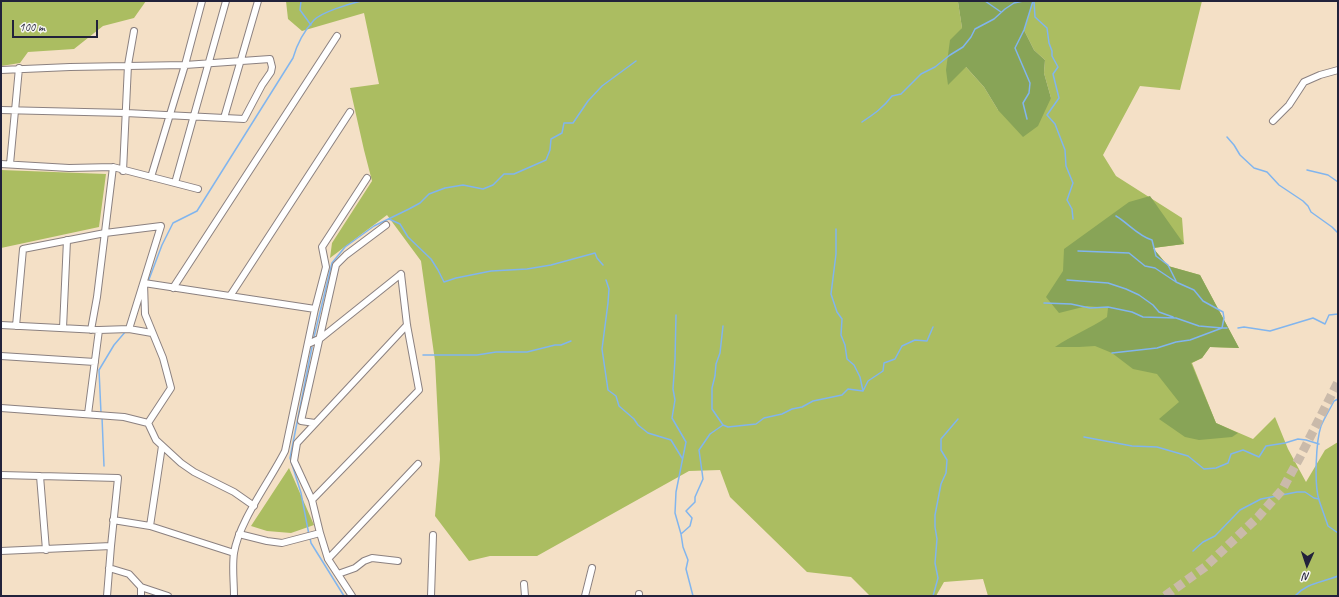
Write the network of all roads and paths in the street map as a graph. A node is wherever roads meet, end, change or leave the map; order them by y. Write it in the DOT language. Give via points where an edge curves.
graph roads {
  1 [pos="202,1"];
  2 [pos="226,1"];
  3 [pos="258,1"];
  4 [pos="134,31"];
  5 [pos="337,36"];
  6 [pos="240,61"];
  7 [pos="208,64"];
  8 [pos="128,65"];
  9 [pos="184,66"];
  10 [pos="19,68"];
  11 [pos="1,70"];
  12 [pos="1338,70"];
  13 [pos="1,110"];
  14 [pos="15,111"];
  15 [pos="350,112"];
  16 [pos="126,114"];
  17 [pos="170,116"];
  18 [pos="194,117"];
  19 [pos="224,118"];
  20 [pos="1274,121"];
  21 [pos="1,164"];
  22 [pos="10,164"];
  23 [pos="113,167"];
  24 [pos="123,171"];
  25 [pos="151,177"];
  26 [pos="367,178"];
  27 [pos="175,183"];
  28 [pos="198,189"];
  29 [pos="386,225"];
  30 [pos="105,232"];
  31 [pos="68,240"];
  32 [pos="144,283"];
  33 [pos="172,288"];
  34 [pos="230,296"];
  35 [pos="315,309"];
  36 [pos="1,325"];
  37 [pos="408,325"];
  38 [pos="16,326"];
  39 [pos="62,328"];
  40 [pos="129,329"];
  41 [pos="91,330"];
  42 [pos="99,330"];
  43 [pos="152,332"];
  44 [pos="320,339"];
  45 [pos="308,344"];
  46 [pos="1,356"];
  47 [pos="95,362"];
  48 [pos="1,408"];
  49 [pos="88,414"];
  50 [pos="148,423"];
  51 [pos="315,423"];
  52 [pos="162,446"];
  53 [pos="418,464"];
  54 [pos="1,475"];
  55 [pos="40,476"];
  56 [pos="312,500"];
  57 [pos="254,506"];
  58 [pos="114,520"];
  59 [pos="150,526"];
  60 [pos="320,533"];
  61 [pos="239,534"];
  62 [pos="433,535"];
  63 [pos="111,546"];
  64 [pos="46,550"];
  65 [pos="1,551"];
  66 [pos="234,553"];
  67 [pos="328,559"];
  68 [pos="398,561"];
  69 [pos="109,568"];
  70 [pos="592,568"];
  71 [pos="338,574"];
  72 [pos="524,584"];
  73 [pos="141,586"];
  74 [pos="107,596"];
  75 [pos="141,596"];
  76 [pos="168,596"];
  77 [pos="234,596"];
  78 [pos="352,596"];
  79 [pos="431,596"];
  80 [pos="525,596"];
  81 [pos="585,596"];
  1 -- 9 [label="street"];
  2 -- 7 [label="street"];
  3 -- 6 [label="street"];
  4 -- 8 [label="street"];
  5 -- 33 [label="street"];
  6 -- 7 [label="street"];
  6 -- 19 [label="street"];
  6 -- 19 [label="street" via="270,59 271,72 244,119"];
  7 -- 9 [label="street"];
  7 -- 18 [label="street"];
  8 -- 9 [label="street"];
  8 -- 10 [label="street"];
  8 -- 16 [label="street"];
  9 -- 17 [label="street"];
  10 -- 11 [label="street"];
  10 -- 14 [label="street"];
  12 -- 20 [label="street" via="1304,82"];
  13 -- 14 [label="street"];
  14 -- 16 [label="street"];
  14 -- 22 [label="street"];
  15 -- 34 [label="street"];
  16 -- 17 [label="street"];
  16 -- 24 [label="street"];
  17 -- 18 [label="street"];
  17 -- 25 [label="street"];
  18 -- 19 [label="street"];
  18 -- 27 [label="street"];
  21 -- 22 [label="street"];
  22 -- 23 [label="street" via="69,168"];
  23 -- 24 [label="street"];
  23 -- 30 [label="street"];
  24 -- 25 [label="street"];
  25 -- 27 [label="street"];
  26 -- 35 [label="street" via="322,247 326,267"];
  27 -- 28 [label="street"];
  29 -- 44 [label="street" via="346,254 336,265"];
  30 -- 31 [label="street"];
  30 -- 32 [label="street" via="161,226"];
  30 -- 41 [label="street"];
  31 -- 38 [label="street" via="23,249"];
  31 -- 39 [label="street"];
  32 -- 33 [label="street"];
  32 -- 40 [label="street"];
  32 -- 43 [label="street" via="146,314"];
  33 -- 34 [label="street"];
  34 -- 35 [label="street"];
  35 -- 45 [label="street"];
  36 -- 38 [label="street"];
  37 -- 44 [label="street" via="401,274"];
  37 -- 51 [label="street"];
  37 -- 56 [label="street" via="419,390"];
  38 -- 39 [label="street"];
  39 -- 41 [label="street"];
  40 -- 42 [label="street"];
  40 -- 43 [label="street"];
  41 -- 42 [label="street"];
  42 -- 47 [label="street"];
  43 -- 50 [label="street" via="163,358 171,388"];
  44 -- 45 [label="street"];
  44 -- 51 [label="street" via="301,421"];
  45 -- 57 [label="street" via="285,451"];
  46 -- 47 [label="street"];
  47 -- 49 [label="street"];
  48 -- 49 [label="street"];
  49 -- 50 [label="street" via="124,417"];
  50 -- 52 [label="street" via="156,440"];
  51 -- 56 [label="street" via="297,443 294,461"];
  52 -- 57 [label="street" via="194,472 234,492"];
  52 -- 59 [label="street"];
  53 -- 67 [label="street"];
  54 -- 55 [label="street"];
  55 -- 58 [label="street" via="118,478"];
  55 -- 64 [label="street"];
  56 -- 60 [label="street"];
  57 -- 61 [label="street"];
  58 -- 59 [label="street"];
  58 -- 63 [label="street"];
  59 -- 66 [label="street"];
  60 -- 61 [label="street" via="282,543"];
  60 -- 67 [label="street"];
  61 -- 66 [label="street"];
  62 -- 79 [label="street"];
  63 -- 64 [label="street"];
  63 -- 69 [label="street"];
  64 -- 65 [label="street"];
  66 -- 77 [label="street"];
  67 -- 71 [label="street"];
  68 -- 71 [label="street" via="372,558"];
  69 -- 73 [label="street" via="129,574"];
  69 -- 74 [label="street"];
  70 -- 81 [label="street"];
  71 -- 78 [label="street"];
  72 -- 80 [label="street"];
  73 -- 75 [label="street"];
  73 -- 76 [label="street"];
}
